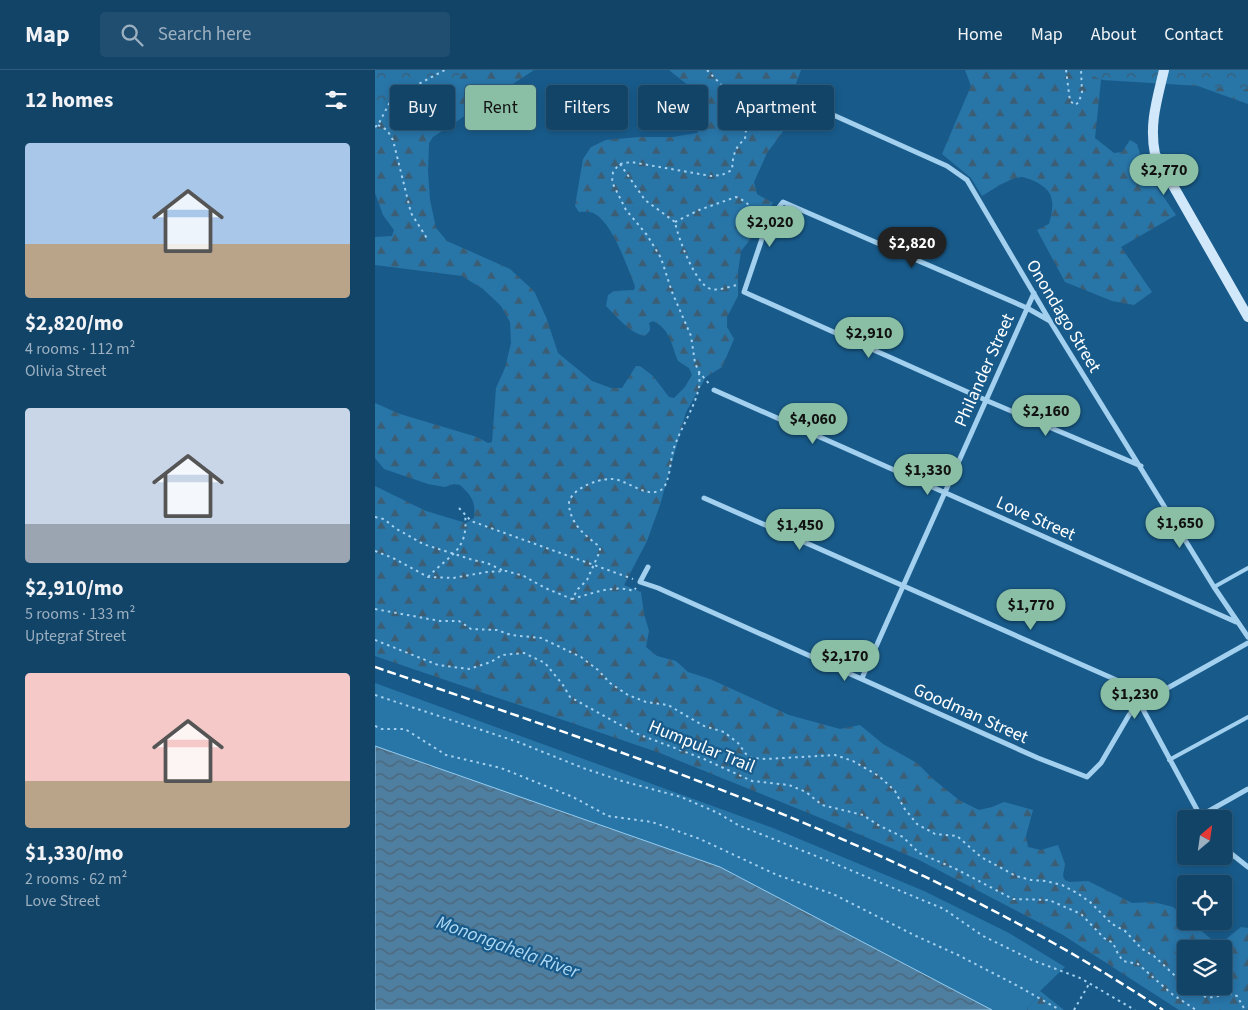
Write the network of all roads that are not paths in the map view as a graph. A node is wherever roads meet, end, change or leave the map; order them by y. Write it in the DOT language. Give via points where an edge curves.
graph roads {
  1 [pos="1164,70"];
  2 [pos="834,115"];
  3 [pos="1034,292"];
  4 [pos="1027,308"];
  5 [pos="1248,317"];
  6 [pos="1050,321"];
  7 [pos="714,390"];
  8 [pos="986,400"];
  9 [pos="1141,466"];
  10 [pos="945,492"];
  11 [pos="704,498"];
  12 [pos="648,567"];
  13 [pos="1248,568"];
  14 [pos="903,586"];
  15 [pos="1214,587"];
  16 [pos="1237,622"];
  17 [pos="1248,637"];
  18 [pos="1248,643"];
  19 [pos="862,678"];
  20 [pos="1146,698"];
  21 [pos="1139,702"];
  22 [pos="1248,716"];
  23 [pos="1169,760"];
  24 [pos="1248,789"];
  25 [pos="1197,810"];
  26 [pos="1213,810"];
  27 [pos="1233,855"];
  28 [pos="1247,865"];
  1 -- 5 [label="main road" via="1152,124 1155,154"];
  2 -- 3 [label="street, Onondago Street" via="947,166 967,180"];
  3 -- 4 [label="street, Philander Street"];
  3 -- 6 [label="street, Onondago Street"];
  4 -- 6 [label="street"];
  4 -- 8 [label="street, Philander Street"];
  4 -- 8 [label="street" via="783,202 769,221 745,290"];
  6 -- 9 [label="street, Onondago Street"];
  7 -- 10 [label="street, Love Street"];
  8 -- 9 [label="street"];
  8 -- 10 [label="street, Philander Street"];
  9 -- 15 [label="street, Onondago Street"];
  10 -- 14 [label="street, Philander Street"];
  10 -- 16 [label="street, Love Street"];
  11 -- 14 [label="street"];
  12 -- 19 [label="street, Goodman Street" via="640,582"];
  13 -- 15 [label="lane"];
  14 -- 19 [label="street, Philander Street"];
  14 -- 20 [label="street" via="1121,682"];
  15 -- 16 [label="street, Onondago Street"];
  16 -- 17 [label="street, Onondago Street"];
  18 -- 20 [label="street"];
  19 -- 21 [label="street, Goodman Street" via="1087,777 1101,763"];
  20 -- 21 [label="street"];
  21 -- 23 [label="street"];
  22 -- 23 [label="lane"];
  23 -- 25 [label="street"];
  24 -- 26 [label="street"];
  27 -- 28 [label="street"];
}
